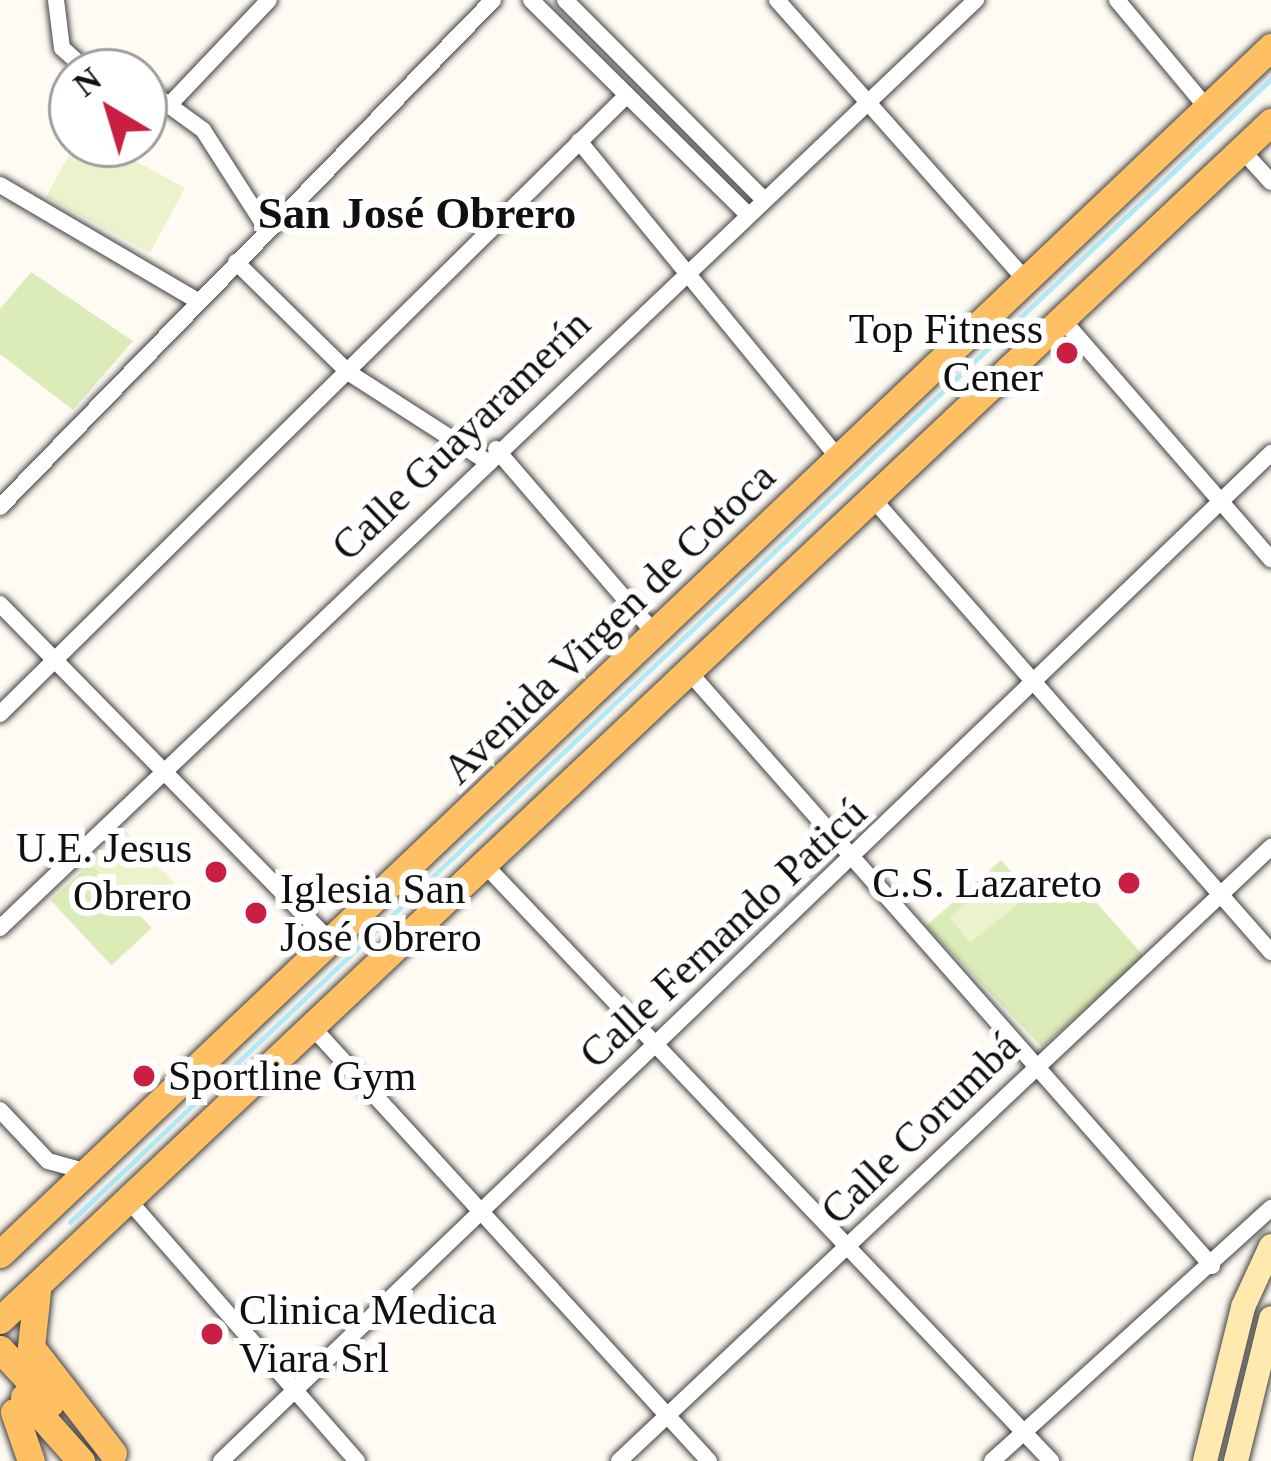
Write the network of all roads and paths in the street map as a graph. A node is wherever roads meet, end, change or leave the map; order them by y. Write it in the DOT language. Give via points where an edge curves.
graph roads {
  1 [pos="56,0"];
  2 [pos="269,0"];
  3 [pos="493,0"];
  4 [pos="531,0"];
  5 [pos="565,0"];
  6 [pos="777,0"];
  7 [pos="976,0"];
  8 [pos="1117,0"];
  9 [pos="548,16"];
  10 [pos="1271,47"];
  11 [pos="62,48"];
  12 [pos="628,95"];
  13 [pos="168,99"];
  14 [pos="173,101"];
  15 [pos="867,105"];
  16 [pos="1207,108"];
  17 [pos="1271,122"];
  18 [pos="579,141"];
  19 [pos="1242,150"];
  20 [pos="1271,182"];
  21 [pos="0,185"];
  22 [pos="764,200"];
  23 [pos="748,215"];
  24 [pos="266,228"];
  25 [pos="236,262"];
  26 [pos="683,274"];
  27 [pos="1026,280"];
  28 [pos="198,301"];
  29 [pos="1063,320"];
  30 [pos="348,372"];
  31 [pos="1271,453"];
  32 [pos="490,454"];
  33 [pos="840,460"];
  34 [pos="873,499"];
  35 [pos="1221,504"];
  36 [pos="0,506"];
  37 [pos="775,531"];
  38 [pos="1271,559"];
  39 [pos="803,560"];
  40 [pos="0,604"];
  41 [pos="656,635"];
  42 [pos="55,658"];
  43 [pos="690,673"];
  44 [pos="1035,685"];
  45 [pos="0,714"];
  46 [pos="166,769"];
  47 [pos="1271,847"];
  48 [pos="852,860"];
  49 [pos="486,866"];
  50 [pos="1222,894"];
  51 [pos="0,928"];
  52 [pos="333,945"];
  53 [pos="1271,952"];
  54 [pos="315,1030"];
  55 [pos="660,1041"];
  56 [pos="1036,1067"];
  57 [pos="0,1110"];
  58 [pos="37,1151"];
  59 [pos="88,1172"];
  60 [pos="130,1203"];
  61 [pos="51,1207"];
  62 [pos="1271,1208"];
  63 [pos="483,1210"];
  64 [pos="851,1244"];
  65 [pos="1271,1246"];
  66 [pos="2,1251"];
  67 [pos="80,1251"];
  68 [pos="1211,1265"];
  69 [pos="38,1291"];
  70 [pos="1271,1318"];
  71 [pos="0,1320"];
  72 [pos="0,1349"];
  73 [pos="0,1370"];
  74 [pos="297,1393"];
  75 [pos="7,1404"];
  76 [pos="668,1415"];
  77 [pos="1023,1432"];
  78 [pos="0,1437"];
  79 [pos="116,1457"];
  80 [pos="21,1461"];
  81 [pos="32,1461"];
  82 [pos="58,1461"];
  83 [pos="80,1461"];
  84 [pos="221,1461"];
  85 [pos="357,1461"];
  86 [pos="619,1461"];
  87 [pos="709,1461"];
  88 [pos="992,1461"];
  89 [pos="1051,1461"];
  90 [pos="1205,1461"];
  91 [pos="1236,1461"];
  1 -- 11 [label="street"];
  2 -- 14 [label="street"];
  3 -- 24 [label="street"];
  4 -- 9 [label="street"];
  5 -- 9 [label="street"];
  5 -- 22 [label="street"];
  6 -- 15 [label="street"];
  7 -- 15 [label="street, Calle Guayaramerín"];
  8 -- 16 [label="street"];
  9 -- 12 [label="street"];
  10 -- 16 [label="main road, Avenida Virgen de Cotoca"];
  12 -- 18 [label="street"];
  12 -- 23 [label="street"];
  13 -- 14 [label="street"];
  14 -- 24 [label="street" via="235,171"];
  15 -- 22 [label="street, Calle Guayaramerín"];
  15 -- 27 [label="street"];
  16 -- 27 [label="main road, Avenida Virgen de Cotoca"];
  17 -- 19 [label="main road"];
  18 -- 26 [label="street"];
  18 -- 30 [label="street"];
  19 -- 20 [label="street"];
  19 -- 29 [label="main road"];
  21 -- 28 [label="street"];
  22 -- 23 [label="street, Calle Guayaramerín"];
  23 -- 26 [label="street, Calle Guayaramerín"];
  24 -- 25 [label="street"];
  25 -- 28 [label="street"];
  25 -- 30 [label="street"];
  26 -- 32 [label="street, Calle Guayaramerín"];
  26 -- 33 [label="street"];
  27 -- 33 [label="main road, Avenida Virgen de Cotoca"];
  28 -- 36 [label="street"];
  29 -- 34 [label="main road"];
  29 -- 35 [label="street"];
  30 -- 32 [label="street"];
  30 -- 42 [label="street"];
  31 -- 35 [label="street, Calle Fernando Paticú"];
  32 -- 41 [label="street"];
  32 -- 46 [label="street, Calle Guayaramerín"];
  33 -- 37 [label="main road, Avenida Virgen de Cotoca"];
  34 -- 39 [label="main road"];
  34 -- 44 [label="street"];
  35 -- 38 [label="street"];
  35 -- 44 [label="street, Calle Fernando Paticú"];
  37 -- 39 [label="main road"];
  37 -- 41 [label="main road, Avenida Virgen de Cotoca"];
  39 -- 43 [label="main road"];
  40 -- 42 [label="street"];
  41 -- 52 [label="main road, Avenida Virgen de Cotoca"];
  42 -- 45 [label="street"];
  42 -- 46 [label="street"];
  43 -- 48 [label="street"];
  43 -- 49 [label="main road"];
  44 -- 48 [label="street, Calle Fernando Paticú"];
  44 -- 50 [label="street"];
  46 -- 51 [label="street, Calle Guayaramerín"];
  46 -- 52 [label="street"];
  47 -- 50 [label="street, Calle Corumbá"];
  48 -- 55 [label="street, Calle Fernando Paticú"];
  48 -- 56 [label="street"];
  49 -- 54 [label="main road"];
  49 -- 55 [label="street"];
  50 -- 53 [label="street"];
  50 -- 56 [label="street, Calle Corumbá"];
  52 -- 59 [label="main road, Avenida Virgen de Cotoca"];
  54 -- 60 [label="main road"];
  54 -- 63 [label="street"];
  55 -- 63 [label="street, Calle Fernando Paticú"];
  55 -- 64 [label="street"];
  56 -- 64 [label="street, Calle Corumbá"];
  56 -- 68 [label="street"];
  57 -- 58 [label="street"];
  58 -- 59 [label="street"];
  58 -- 61 [label="street"];
  59 -- 61 [label="main road, Avenida Virgen de Cotoca"];
  60 -- 67 [label="main road"];
  60 -- 74 [label="street"];
  61 -- 66 [label="main road, Avenida Virgen de Cotoca"];
  61 -- 67 [label="main road" via="50,1243"];
  62 -- 68 [label="street"];
  63 -- 74 [label="street, Calle Fernando Paticú"];
  63 -- 76 [label="street"];
  64 -- 76 [label="street, Calle Corumbá"];
  64 -- 77 [label="street"];
  65 -- 90 [label="main road" via="1243,1306"];
  67 -- 69 [label="main road"];
  68 -- 77 [label="street"];
  69 -- 71 [label="main road"];
  69 -- 79 [label="main road" via="27,1325 34,1355"];
  70 -- 91 [label="main road"];
  72 -- 79 [label="main road"];
  73 -- 83 [label="main road"];
  74 -- 84 [label="street, Calle Fernando Paticú"];
  74 -- 85 [label="street"];
  75 -- 81 [label="main road"];
  75 -- 82 [label="main road"];
  76 -- 86 [label="street, Calle Corumbá"];
  76 -- 87 [label="street"];
  77 -- 88 [label="street"];
  77 -- 89 [label="street"];
  78 -- 80 [label="main road"];
}
